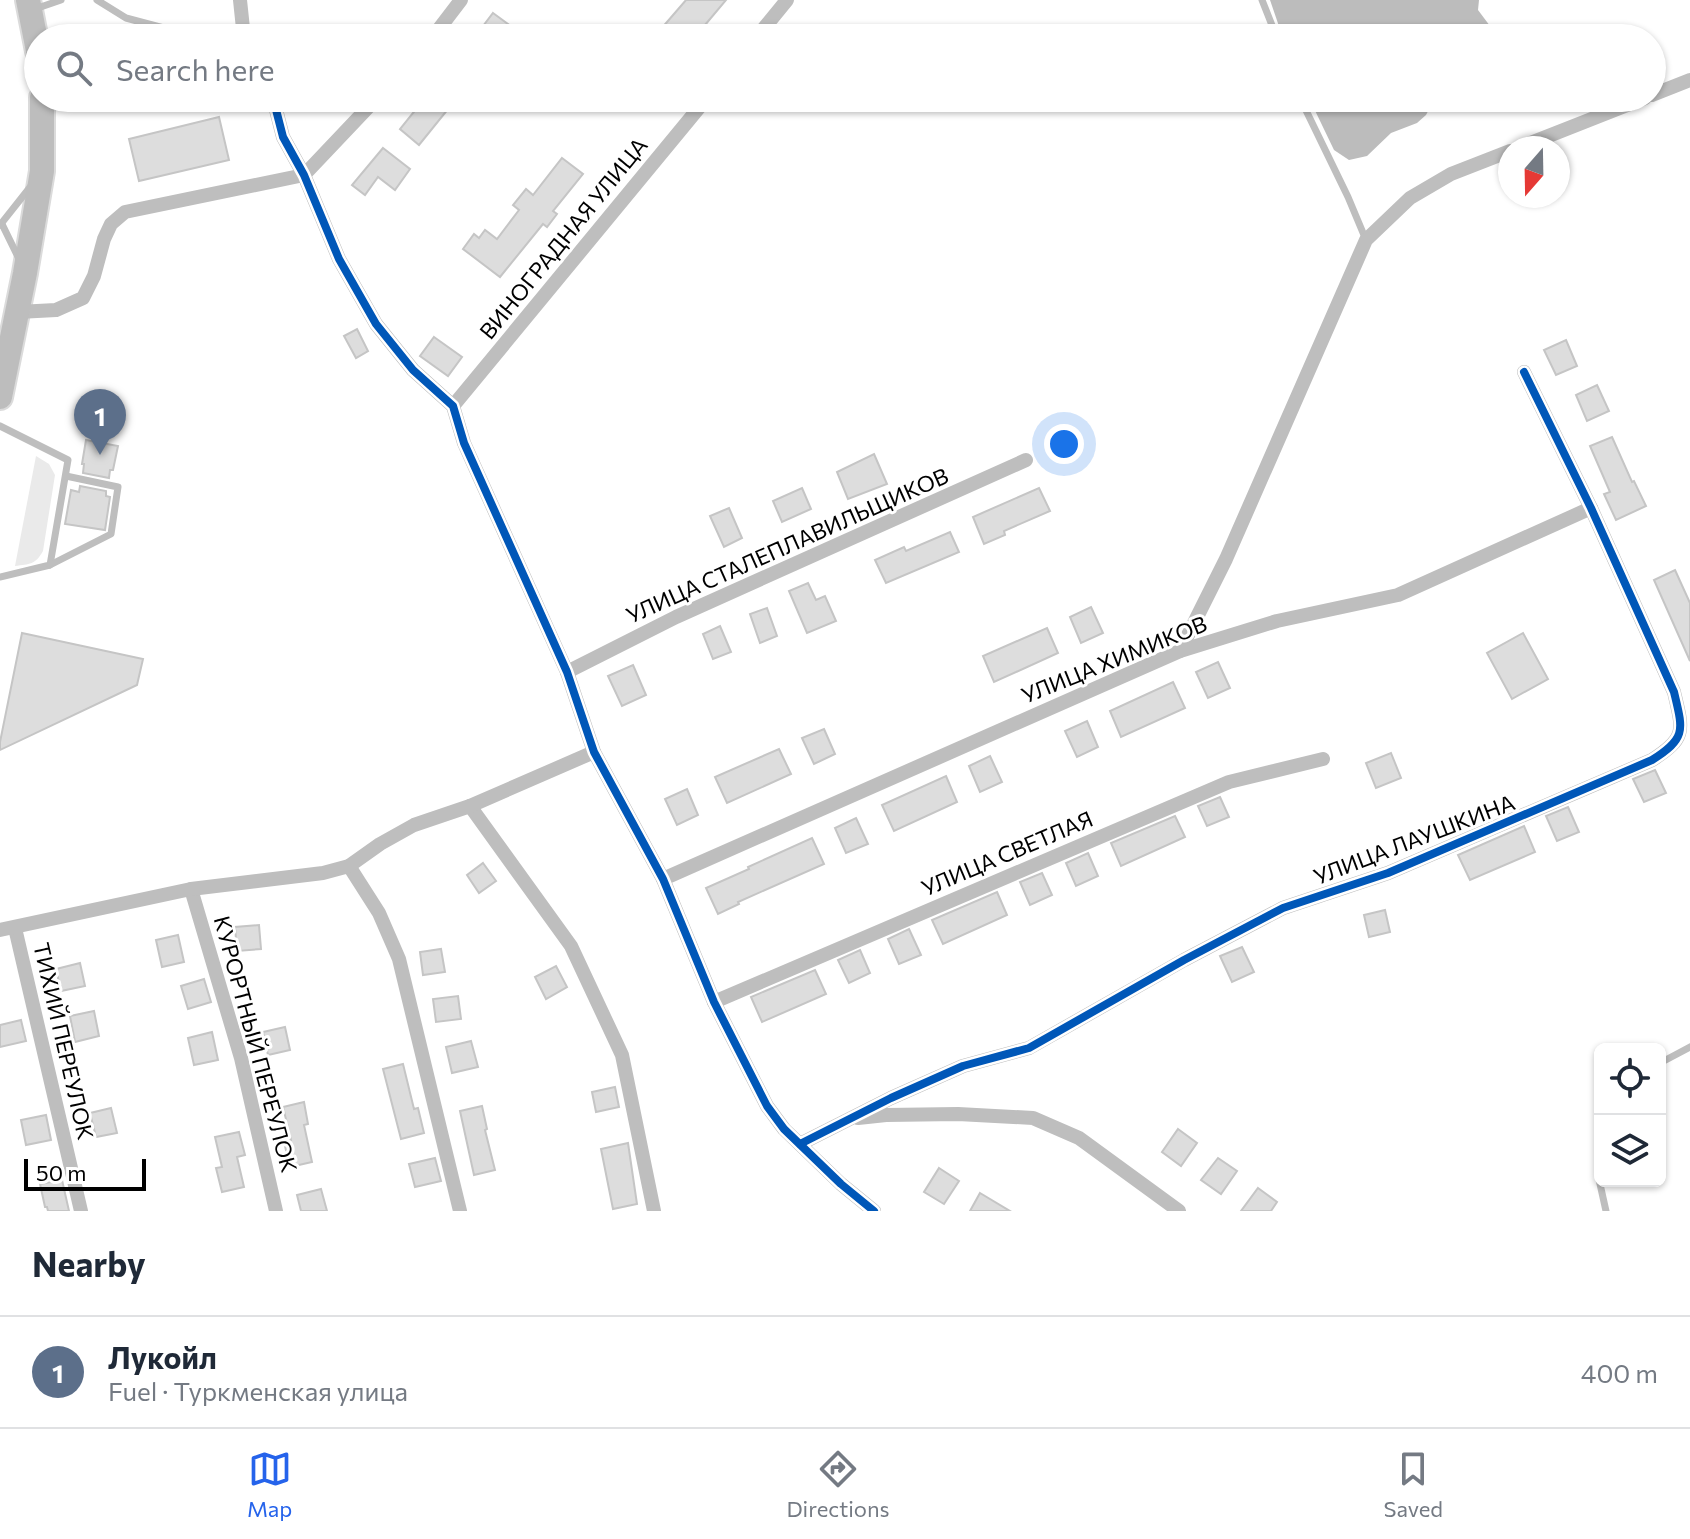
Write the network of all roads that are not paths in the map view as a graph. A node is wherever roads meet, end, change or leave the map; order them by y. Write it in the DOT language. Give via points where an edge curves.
graph roads {
  1 [pos="61,0"];
  2 [pos="97,0"];
  3 [pos="240,0"];
  4 [pos="461,0"];
  5 [pos="787,0"];
  6 [pos="1262,0"];
  7 [pos="29,5"];
  8 [pos="149,24"];
  9 [pos="243,24"];
  10 [pos="443,24"];
  11 [pos="767,24"];
  12 [pos="1271,24"];
  13 [pos="1690,80"];
  14 [pos="1666,89"];
  15 [pos="42,112"];
  16 [pos="277,112"];
  17 [pos="364,112"];
  18 [pos="695,112"];
  19 [pos="1307,112"];
  20 [pos="1609,112"];
  21 [pos="1548,136"];
  22 [pos="1498,156"];
  23 [pos="42,171"];
  24 [pos="304,175"];
  25 [pos="1,224"];
  26 [pos="1366,240"];
  27 [pos="25,273"];
  28 [pos="18,312"];
  29 [pos="1524,372"];
  30 [pos="3,373"];
  31 [pos="0,397"];
  32 [pos="453,406"];
  33 [pos="0,426"];
  34 [pos="1026,460"];
  35 [pos="66,476"];
  36 [pos="1591,508"];
  37 [pos="50,565"];
  38 [pos="0,577"];
  39 [pos="1180,651"];
  40 [pos="567,672"];
  41 [pos="594,752"];
  42 [pos="1323,759"];
  43 [pos="470,806"];
  44 [pos="349,866"];
  45 [pos="663,879"];
  46 [pos="191,889"];
  47 [pos="7,929"];
  48 [pos="714,1002"];
  49 [pos="1690,1047"];
  50 [pos="1666,1060"];
  51 [pos="850,1119"];
  52 [pos="800,1144"];
  53 [pos="1601,1187"];
  54 [pos="81,1211"];
  55 [pos="276,1211"];
  56 [pos="460,1211"];
  57 [pos="654,1211"];
  58 [pos="874,1211"];
  59 [pos="1179,1211"];
  60 [pos="1606,1211"];
  1 -- 7 [label="lane"];
  2 -- 8 [label="lane" via="126,18"];
  3 -- 9 [label="street"];
  4 -- 10 [label="street"];
  5 -- 11 [label="street"];
  6 -- 12 [label="lane"];
  13 -- 14 [label="street"];
  15 -- 23 [label="main road"];
  16 -- 24 [label="street" via="283,137"];
  17 -- 24 [label="street"];
  18 -- 32 [label="street, ВИНОГРАДНАЯ УЛИЦА"];
  19 -- 26 [label="lane"];
  20 -- 21 [label="street"];
  22 -- 26 [label="street" via="1410,198"];
  23 -- 25 [label="lane"];
  23 -- 27 [label="main road"];
  24 -- 28 [label="street" via="125,212 111,224 83,298 56,310"];
  24 -- 32 [label="street" via="339,259 376,324 413,370"];
  25 -- 27 [label="lane"];
  26 -- 39 [label="street"];
  27 -- 28 [label="main road"];
  28 -- 30 [label="main road"];
  29 -- 36 [label="street, УЛИЦА ЛАУШКИНА"];
  30 -- 31 [label="main road"];
  32 -- 40 [label="street" via="464,443"];
  33 -- 35 [label="lane" via="68,460"];
  34 -- 40 [label="street, УЛИЦА СТАЛЕПЛАВИЛЬЩИКОВ" via="676,617"];
  35 -- 37 [label="lane"];
  35 -- 37 [label="lane" via="118,487 111,534"];
  36 -- 39 [label="street, УЛИЦА ХИМИКОВ" via="1398,595 1277,621"];
  36 -- 51 [label="street, УЛИЦА ЛАУШКИНА" via="1674,692 1680,718 1673,747 1388,873 1283,908 1029,1048 963,1066"];
  37 -- 38 [label="lane"];
  39 -- 45 [label="street, УЛИЦА ХИМИКОВ"];
  40 -- 41 [label="street"];
  41 -- 43 [label="street"];
  41 -- 45 [label="street"];
  42 -- 48 [label="street, УЛИЦА СВЕТЛАЯ" via="1229,782"];
  43 -- 44 [label="street" via="414,825"];
  43 -- 57 [label="street" via="571,946 622,1055"];
  44 -- 46 [label="street"];
  44 -- 56 [label="street" via="379,913 399,959"];
  45 -- 48 [label="street"];
  46 -- 47 [label="street"];
  46 -- 55 [label="street, КУРОРТНЫЙ ПЕРЕУЛОК" via="241,1058"];
  47 -- 54 [label="street, ТИХИЙ ПЕРЕУЛОК"];
  48 -- 52 [label="street" via="767,1106"];
  49 -- 50 [label="lane"];
  51 -- 52 [label="street, УЛИЦА ЛАУШКИНА"];
  51 -- 59 [label="street" via="958,1114 1033,1118 1079,1138"];
  52 -- 58 [label="street"];
  53 -- 60 [label="lane"];
}
